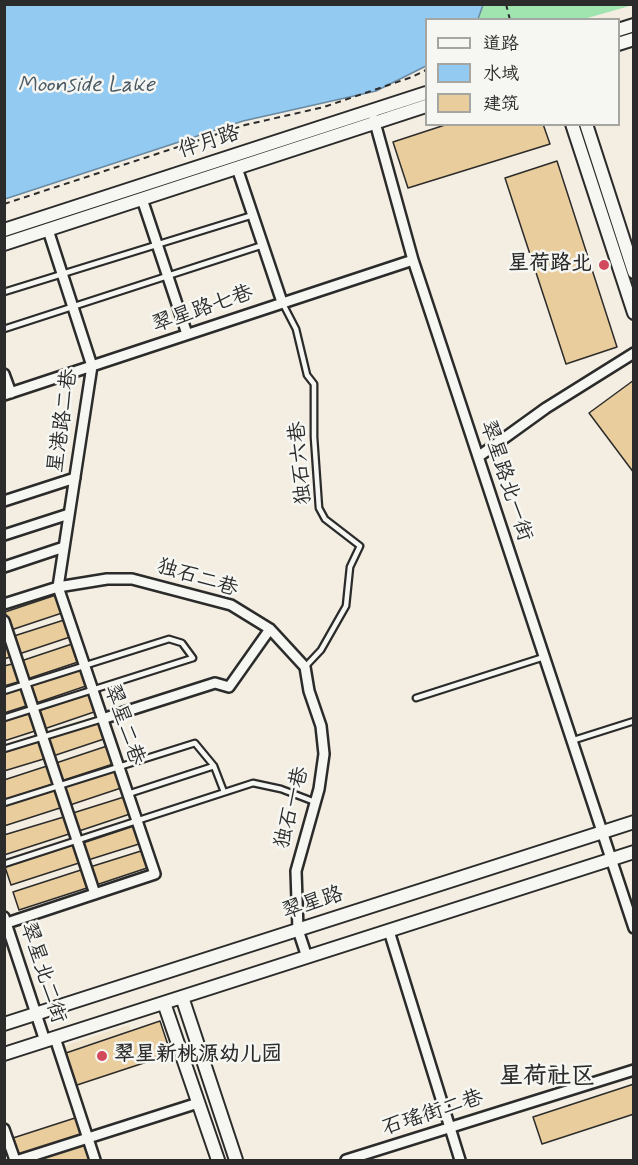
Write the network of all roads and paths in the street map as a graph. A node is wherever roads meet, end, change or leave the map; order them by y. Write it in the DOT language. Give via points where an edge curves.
graph roads {
  1 [pos="425,70"];
  2 [pos="425,93"];
  3 [pos="425,106"];
  4 [pos="373,117"];
  5 [pos="573,126"];
  6 [pos="587,126"];
  7 [pos="237,168"];
  8 [pos="142,199"];
  9 [pos="4,204"];
  10 [pos="253,215"];
  11 [pos="4,230"];
  12 [pos="48,230"];
  13 [pos="4,244"];
  14 [pos="157,244"];
  15 [pos="263,245"];
  16 [pos="413,260"];
  17 [pos="633,272"];
  18 [pos="62,273"];
  19 [pos="168,276"];
  20 [pos="4,292"];
  21 [pos="282,302"];
  22 [pos="73,307"];
  23 [pos="633,313"];
  24 [pos="4,329"];
  25 [pos="188,334"];
  26 [pos="633,353"];
  27 [pos="92,366"];
  28 [pos="4,374"];
  29 [pos="8,394"];
  30 [pos="478,457"];
  31 [pos="75,478"];
  32 [pos="4,501"];
  33 [pos="69,514"];
  34 [pos="4,535"];
  35 [pos="64,547"];
  36 [pos="4,567"];
  37 [pos="58,587"];
  38 [pos="4,604"];
  39 [pos="4,621"];
  40 [pos="270,629"];
  41 [pos="544,657"];
  42 [pos="85,666"];
  43 [pos="305,668"];
  44 [pos="26,685"];
  45 [pos="93,690"];
  46 [pos="4,691"];
  47 [pos="416,698"];
  48 [pos="33,709"];
  49 [pos="4,718"];
  50 [pos="102,719"];
  51 [pos="633,721"];
  52 [pos="43,737"];
  53 [pos="571,741"];
  54 [pos="4,749"];
  55 [pos="214,766"];
  56 [pos="118,767"];
  57 [pos="59,786"];
  58 [pos="224,792"];
  59 [pos="128,794"];
  60 [pos="315,802"];
  61 [pos="4,803"];
  62 [pos="137,821"];
  63 [pos="633,822"];
  64 [pos="602,832"];
  65 [pos="77,840"];
  66 [pos="633,852"];
  67 [pos="611,860"];
  68 [pos="4,864"];
  69 [pos="95,894"];
  70 [pos="6,920"];
  71 [pos="633,928"];
  72 [pos="298,930"];
  73 [pos="389,931"];
  74 [pos="307,957"];
  75 [pos="182,997"];
  76 [pos="164,1003"];
  77 [pos="36,1014"];
  78 [pos="4,1024"];
  79 [pos="50,1040"];
  80 [pos="4,1054"];
  81 [pos="633,1070"];
  82 [pos="198,1103"];
  83 [pos="449,1127"];
  84 [pos="4,1129"];
  85 [pos="88,1138"];
  86 [pos="17,1161"];
  87 [pos="95,1161"];
  88 [pos="218,1161"];
  89 [pos="236,1161"];
  90 [pos="346,1161"];
  91 [pos="460,1161"];
  1 -- 9 [label="path" via="324,107 245,125"];
  2 -- 4 [label="street, 伴月路"];
  3 -- 4 [label="street, 伴月路"];
  4 -- 7 [label="street, 伴月路"];
  4 -- 11 [label="street, 伴月路"];
  4 -- 16 [label="street, 翠星路北一街"];
  5 -- 23 [label="street"];
  6 -- 17 [label="street"];
  7 -- 8 [label="street, 伴月路"];
  7 -- 10 [label="street"];
  8 -- 12 [label="street, 伴月路"];
  8 -- 14 [label="street"];
  10 -- 14 [label="lane"];
  10 -- 15 [label="street"];
  12 -- 13 [label="street, 伴月路"];
  12 -- 18 [label="street, 星港路二巷"];
  14 -- 18 [label="lane"];
  14 -- 19 [label="street"];
  15 -- 19 [label="lane"];
  15 -- 21 [label="street"];
  16 -- 21 [label="street, 翠星路七巷"];
  16 -- 30 [label="street, 翠星路北一街"];
  18 -- 20 [label="lane"];
  18 -- 22 [label="street, 星港路二巷"];
  19 -- 22 [label="lane"];
  19 -- 25 [label="street"];
  21 -- 25 [label="street, 翠星路七巷"];
  21 -- 43 [label="lane, 独石六巷" via="296,329 307,375 314,384 319,508 325,519 360,546 350,567 346,606 321,650"];
  22 -- 24 [label="lane"];
  22 -- 27 [label="street, 星港路二巷"];
  25 -- 27 [label="street, 翠星路七巷"];
  26 -- 30 [label="street"];
  27 -- 29 [label="street, 翠星路七巷"];
  27 -- 31 [label="street, 星港路二巷"];
  28 -- 29 [label="street"];
  30 -- 41 [label="street, 翠星路北一街"];
  31 -- 32 [label="street"];
  31 -- 33 [label="street, 星港路二巷"];
  33 -- 34 [label="street"];
  33 -- 35 [label="street, 星港路二巷"];
  35 -- 36 [label="street"];
  35 -- 37 [label="street, 星港路二巷"];
  37 -- 38 [label="street, 独石二巷"];
  37 -- 40 [label="street, 独石二巷" via="132,579 231,605"];
  37 -- 42 [label="street, 翠星二巷"];
  39 -- 44 [label="street"];
  40 -- 43 [label="street, 独石二巷"];
  40 -- 50 [label="street" via="228,687 215,683"];
  41 -- 47 [label="lane"];
  41 -- 53 [label="street, 翠星路北一街"];
  42 -- 44 [label="lane"];
  42 -- 45 [label="street, 翠星二巷"];
  42 -- 45 [label="lane" via="169,639 182,643 193,658"];
  43 -- 60 [label="street, 独石一巷" via="321,726 324,754"];
  44 -- 46 [label="lane"];
  44 -- 48 [label="street"];
  45 -- 48 [label="lane"];
  45 -- 50 [label="street, 翠星二巷"];
  48 -- 49 [label="lane"];
  48 -- 52 [label="street"];
  50 -- 52 [label="lane"];
  50 -- 56 [label="street, 翠星二巷"];
  51 -- 53 [label="lane"];
  52 -- 54 [label="lane"];
  52 -- 57 [label="street"];
  53 -- 64 [label="street, 翠星路北一街"];
  55 -- 56 [label="lane" via="195,743"];
  55 -- 58 [label="lane"];
  55 -- 59 [label="lane"];
  56 -- 57 [label="lane"];
  56 -- 59 [label="street, 翠星二巷"];
  57 -- 61 [label="lane"];
  57 -- 65 [label="street"];
  58 -- 60 [label="lane" via="253,783"];
  58 -- 62 [label="lane"];
  59 -- 62 [label="street, 翠星二巷"];
  60 -- 72 [label="street, 独石一巷" via="297,870"];
  62 -- 65 [label="lane"];
  62 -- 69 [label="street, 翠星二巷" via="154,874"];
  63 -- 64 [label="street, 翠星路"];
  64 -- 67 [label="street, 翠星路北一街"];
  64 -- 72 [label="street, 翠星路"];
  65 -- 68 [label="lane"];
  65 -- 69 [label="street"];
  66 -- 67 [label="street"];
  67 -- 71 [label="street, 翠星路北一街"];
  67 -- 73 [label="street"];
  69 -- 70 [label="street"];
  70 -- 77 [label="street, 翠星北二街"];
  72 -- 74 [label="street, 独石一巷"];
  72 -- 77 [label="street, 翠星路"];
  73 -- 74 [label="street"];
  73 -- 83 [label="street"];
  74 -- 75 [label="street"];
  75 -- 76 [label="street"];
  75 -- 89 [label="street"];
  76 -- 79 [label="street"];
  76 -- 82 [label="street"];
  77 -- 78 [label="street, 翠星路"];
  77 -- 79 [label="street, 翠星北二街"];
  79 -- 80 [label="street"];
  79 -- 85 [label="street, 翠星北二街"];
  81 -- 83 [label="street, 石瑶街二巷"];
  82 -- 85 [label="street"];
  82 -- 88 [label="street"];
  83 -- 90 [label="street, 石瑶街二巷"];
  83 -- 91 [label="street"];
  84 -- 86 [label="street"];
  85 -- 86 [label="street"];
  85 -- 87 [label="street, 翠星北二街"];
}
